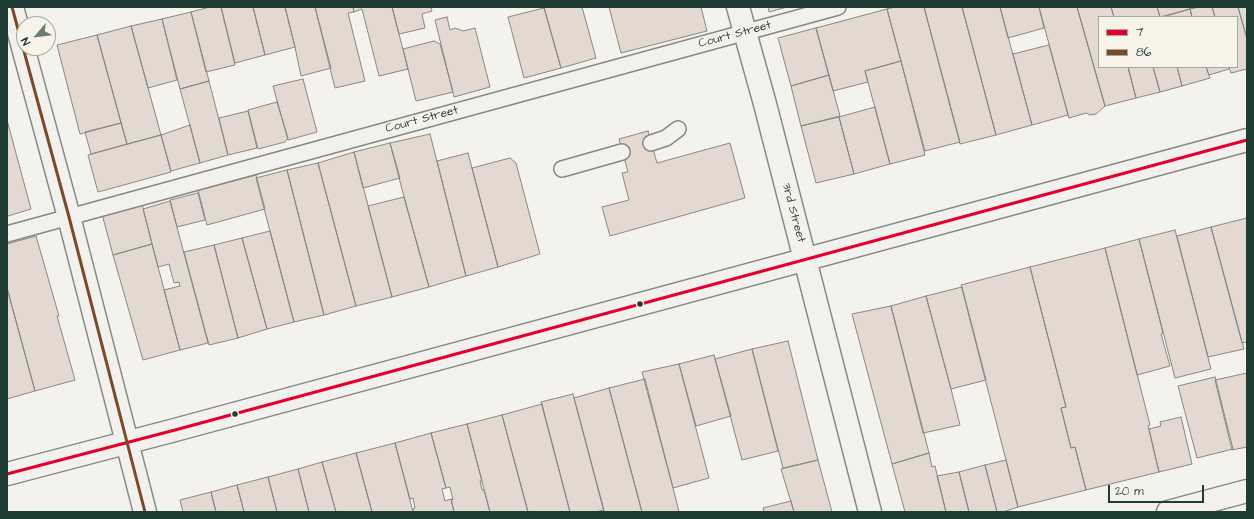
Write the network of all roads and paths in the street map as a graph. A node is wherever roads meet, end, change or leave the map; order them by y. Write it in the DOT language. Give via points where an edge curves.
graph roads {
  1 [pos="12,7"];
  2 [pos="738,7"];
  3 [pos="838,7"];
  4 [pos="745,32"];
  5 [pos="678,129"];
  6 [pos="1247,140"];
  7 [pos="651,143"];
  8 [pos="622,152"];
  9 [pos="562,169"];
  10 [pos="69,217"];
  11 [pos="7,234"];
  12 [pos="805,259"];
  13 [pos="127,442"];
  14 [pos="7,474"];
  15 [pos="1247,491"];
  16 [pos="146,512"];
  17 [pos="870,512"];
  18 [pos="1168,512"];
  1 -- 10 [label="main road"];
  2 -- 4 [label="main road, 3rd Street"];
  3 -- 4 [label="lane, Court Street"];
  4 -- 10 [label="lane, Court Street"];
  4 -- 12 [label="main road, 3rd Street"];
  5 -- 7 [label="lane" via="666,138"];
  6 -- 12 [label="main road"];
  8 -- 9 [label="lane"];
  10 -- 11 [label="lane, Court Street"];
  10 -- 13 [label="main road"];
  12 -- 13 [label="main road"];
  12 -- 17 [label="main road, 3rd Street"];
  13 -- 14 [label="main road"];
  13 -- 16 [label="main road"];
  15 -- 18 [label="main road"];
}
